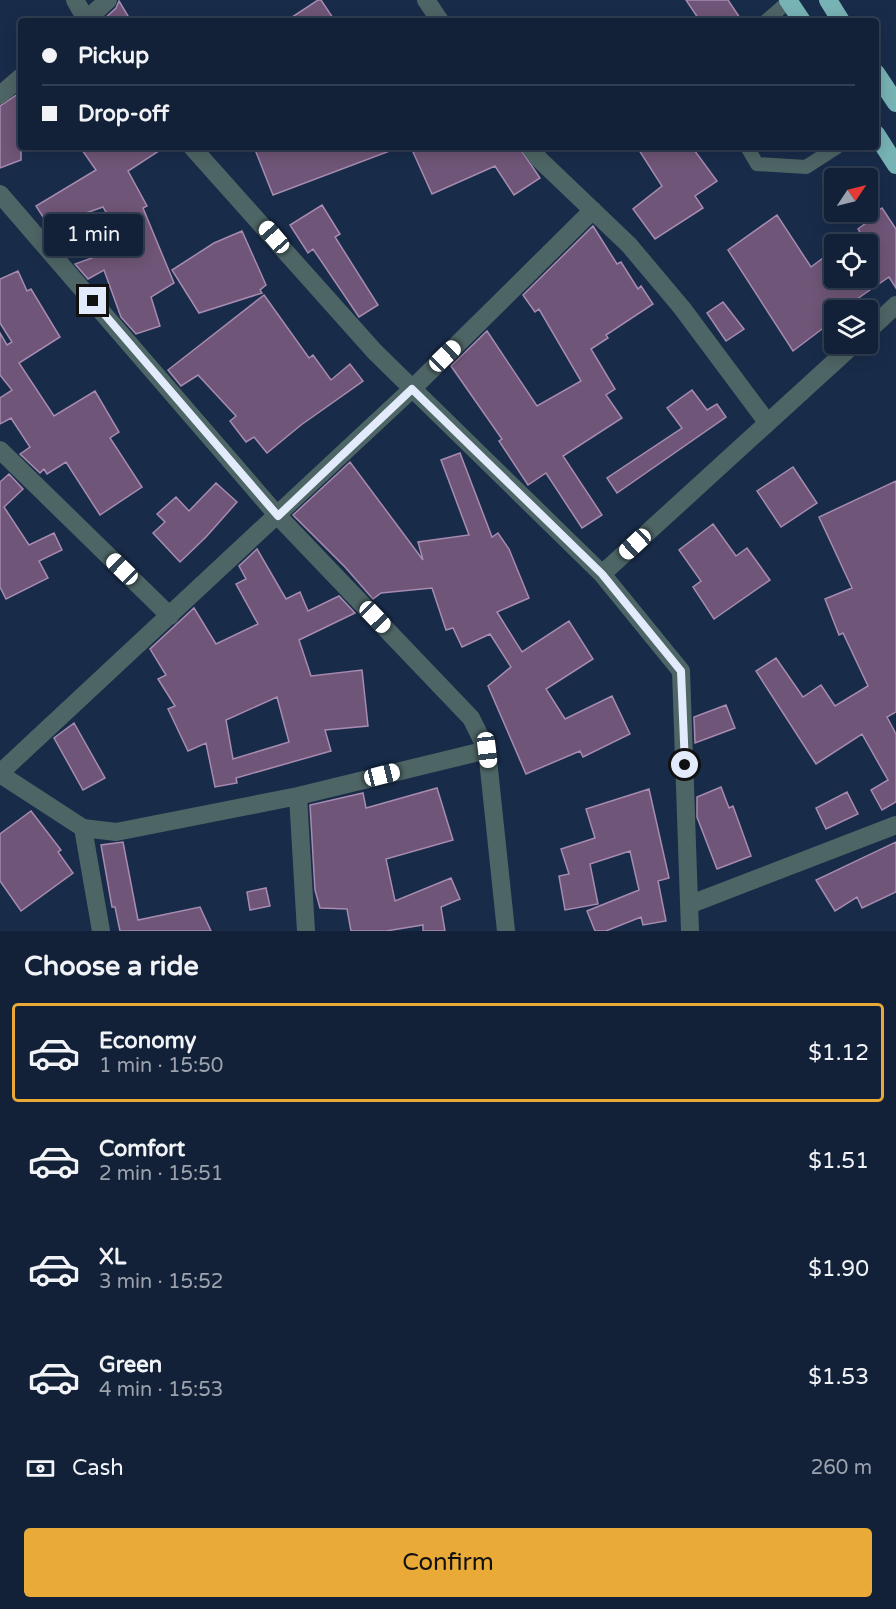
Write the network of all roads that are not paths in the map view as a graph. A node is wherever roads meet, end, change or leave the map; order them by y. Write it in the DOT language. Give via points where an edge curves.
graph roads {
  1 [pos="75,0"];
  2 [pos="108,0"];
  3 [pos="426,0"];
  4 [pos="789,0"];
  5 [pos="84,18"];
  6 [pos="89,18"];
  7 [pos="438,18"];
  8 [pos="769,18"];
  9 [pos="800,18"];
  10 [pos="879,78"];
  11 [pos="18,80"];
  12 [pos="0,95"];
  13 [pos="896,103"];
  14 [pos="879,139"];
  15 [pos="195,150"];
  16 [pos="532,150"];
  17 [pos="749,150"];
  18 [pos="832,150"];
  19 [pos="896,165"];
  20 [pos="0,194"];
  21 [pos="593,210"];
  22 [pos="896,305"];
  23 [pos="878,322"];
  24 [pos="843,354"];
  25 [pos="412,389"];
  26 [pos="768,423"];
  27 [pos="3,457"];
  28 [pos="278,516"];
  29 [pos="602,574"];
  30 [pos="170,616"];
  31 [pos="487,750"];
  32 [pos="3,765"];
  33 [pos="298,796"];
  34 [pos="896,825"];
  35 [pos="83,828"];
  36 [pos="691,904"];
  37 [pos="101,931"];
  38 [pos="306,931"];
  39 [pos="506,931"];
  40 [pos="690,931"];
  1 -- 5 [label="street"];
  2 -- 6 [label="street"];
  3 -- 7 [label="street"];
  4 -- 8 [label="lane"];
  4 -- 9 [label="highway"];
  10 -- 13 [label="highway"];
  11 -- 12 [label="street"];
  14 -- 19 [label="highway"];
  15 -- 25 [label="street"];
  16 -- 21 [label="street"];
  17 -- 18 [label="lane" via="757,164 806,167"];
  20 -- 28 [label="street"];
  21 -- 25 [label="street"];
  21 -- 26 [label="street" via="629,245 682,308"];
  22 -- 23 [label="street"];
  24 -- 26 [label="street"];
  25 -- 28 [label="street"];
  25 -- 29 [label="street"];
  26 -- 29 [label="street"];
  27 -- 30 [label="street"];
  28 -- 30 [label="street"];
  28 -- 31 [label="street" via="471,718"];
  29 -- 36 [label="street" via="681,671"];
  30 -- 32 [label="street"];
  31 -- 33 [label="street"];
  31 -- 39 [label="street"];
  32 -- 35 [label="street"];
  33 -- 35 [label="street" via="116,832"];
  33 -- 38 [label="street"];
  34 -- 36 [label="street"];
  35 -- 37 [label="street"];
  36 -- 40 [label="street"];
}
